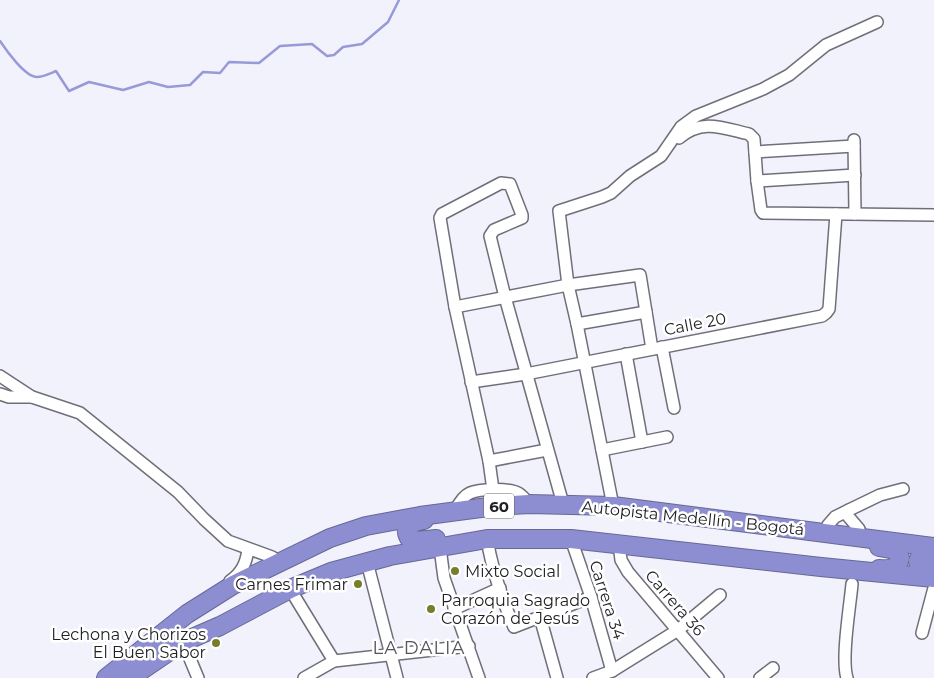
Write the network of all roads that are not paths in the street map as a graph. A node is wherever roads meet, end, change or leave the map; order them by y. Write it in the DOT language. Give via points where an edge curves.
graph roads {
  1 [pos="877,22"];
  2 [pos="669,148"];
  3 [pos="755,152"];
  4 [pos="855,175"];
  5 [pos="757,181"];
  6 [pos="836,214"];
  7 [pos="855,214"];
  8 [pos="934,216"];
  9 [pos="568,285"];
  10 [pos="505,297"];
  11 [pos="455,307"];
  12 [pos="646,312"];
  13 [pos="577,324"];
  14 [pos="657,348"];
  15 [pos="626,354"];
  16 [pos="585,363"];
  17 [pos="526,374"];
  18 [pos="0,376"];
  19 [pos="471,382"];
  20 [pos="0,394"];
  21 [pos="32,397"];
  22 [pos="674,408"];
  23 [pos="667,437"];
  24 [pos="642,442"];
  25 [pos="547,450"];
  26 [pos="602,450"];
  27 [pos="489,461"];
  28 [pos="904,489"];
  29 [pos="494,490"];
  30 [pos="530,504"];
  31 [pos="563,504"];
  32 [pos="511,506"];
  33 [pos="613,506"];
  34 [pos="849,510"];
  35 [pos="454,511"];
  36 [pos="828,525"];
  37 [pos="772,526"];
  38 [pos="859,528"];
  39 [pos="493,539"];
  40 [pos="571,539"];
  41 [pos="619,544"];
  42 [pos="934,547"];
  43 [pos="440,548"];
  44 [pos="248,550"];
  45 [pos="934,554"];
  46 [pos="279,562"];
  47 [pos="367,562"];
  48 [pos="821,567"];
  49 [pos="934,571"];
  50 [pos="934,578"];
  51 [pos="852,584"];
  52 [pos="500,588"];
  53 [pos="934,588"];
  54 [pos="290,589"];
  55 [pos="720,595"];
  56 [pos="591,597"];
  57 [pos="454,609"];
  58 [pos="187,614"];
  59 [pos="540,617"];
  60 [pos="678,630"];
  61 [pos="922,633"];
  62 [pos="183,642"];
  63 [pos="469,646"];
  64 [pos="391,655"];
  65 [pos="334,661"];
  66 [pos="773,668"];
  67 [pos="612,671"];
  68 [pos="106,678"];
  69 [pos="130,678"];
  70 [pos="198,678"];
  71 [pos="304,678"];
  72 [pos="397,678"];
  73 [pos="479,678"];
  74 [pos="556,678"];
  75 [pos="593,678"];
  76 [pos="718,678"];
  77 [pos="760,678"];
  78 [pos="847,678"];
  1 -- 2 [label="street" via="826,45 790,75 696,116 681,127"];
  2 -- 3 [label="street" via="694,128 712,127 750,134 754,139"];
  2 -- 9 [label="street" via="607,195 559,211"];
  3 -- 4 [label="street" via="854,142"];
  3 -- 5 [label="street"];
  4 -- 5 [label="street"];
  4 -- 7 [label="street"];
  5 -- 6 [label="street" via="763,213"];
  6 -- 7 [label="street"];
  6 -- 14 [label="street, Calle 20" via="829,309 822,316"];
  7 -- 8 [label="street"];
  9 -- 10 [label="street"];
  9 -- 12 [label="street" via="640,275"];
  9 -- 13 [label="street"];
  10 -- 11 [label="street"];
  10 -- 11 [label="street" via="490,236 494,230 519,220 522,215 510,184 506,182 440,216"];
  10 -- 17 [label="street"];
  11 -- 19 [label="street"];
  12 -- 13 [label="street"];
  12 -- 14 [label="street"];
  13 -- 16 [label="street"];
  14 -- 15 [label="street, Calle 20"];
  14 -- 22 [label="street"];
  15 -- 16 [label="street, Calle 20"];
  15 -- 24 [label="street"];
  16 -- 17 [label="street, Calle 20"];
  16 -- 26 [label="street"];
  17 -- 19 [label="street, Calle 20"];
  17 -- 25 [label="street"];
  18 -- 21 [label="street"];
  19 -- 27 [label="street"];
  20 -- 21 [label="street" via="9,398"];
  21 -- 44 [label="street" via="80,413 178,492 228,541"];
  23 -- 24 [label="street"];
  24 -- 26 [label="street"];
  25 -- 27 [label="street"];
  25 -- 31 [label="street"];
  26 -- 33 [label="street"];
  27 -- 29 [label="street"];
  28 -- 34 [label="street" via="880,494"];
  29 -- 30 [label="street" via="516,492"];
  29 -- 35 [label="street" via="470,493"];
  30 -- 31 [label="highway, Autopista Medellín - Bogotá / 60"];
  30 -- 32 [label="highway, Autopista Medellín - Bogotá / 60"];
  31 -- 33 [label="highway, Autopista Medellín - Bogotá / 60"];
  32 -- 35 [label="highway, Autopista Medellín - Bogotá / 60"];
  32 -- 39 [label="highway" via="492,512 418,521 408,526 406,531 409,538 417,541 484,533 491,534"];
  33 -- 37 [label="highway, Autopista Medellín - Bogotá / 60"];
  34 -- 36 [label="street"];
  34 -- 38 [label="street" via="847,516"];
  35 -- 46 [label="highway, Autopista Medellín - Bogotá / 60" via="366,526 330,538"];
  37 -- 42 [label="highway, Autopista Medellín - Bogotá / 60"];
  37 -- 48 [label="highway" via="800,536 892,548 900,558 896,566 887,570 840,565"];
  39 -- 40 [label="highway, Autopista Medellín - Bogotá / 60"];
  39 -- 43 [label="highway, Autopista Medellín - Bogotá / 60"];
  39 -- 52 [label="street"];
  40 -- 41 [label="highway, Autopista Medellín - Bogotá / 60"];
  40 -- 56 [label="street, Carrera 34"];
  41 -- 48 [label="highway, Autopista Medellín - Bogotá / 60"];
  41 -- 60 [label="street, Carrera 36" via="621,560 628,572"];
  43 -- 47 [label="highway, Autopista Medellín - Bogotá / 60"];
  43 -- 57 [label="street" via="444,578"];
  44 -- 46 [label="street"];
  44 -- 58 [label="street" via="240,574 201,598"];
  45 -- 49 [label="highway" via="922,555 918,561 920,568"];
  46 -- 58 [label="highway, Autopista Medellín - Bogotá / 60" via="233,585"];
  47 -- 54 [label="highway, Autopista Medellín - Bogotá / 60"];
  47 -- 64 [label="street"];
  48 -- 50 [label="highway, Autopista Medellín - Bogotá / 60"];
  51 -- 78 [label="street" via="846,644"];
  52 -- 57 [label="street"];
  52 -- 59 [label="street" via="514,627"];
  53 -- 61 [label="street"];
  54 -- 62 [label="highway, Autopista Medellín - Bogotá / 60"];
  54 -- 65 [label="street"];
  55 -- 60 [label="street"];
  56 -- 59 [label="street"];
  56 -- 67 [label="street, Carrera 34"];
  57 -- 63 [label="street"];
  58 -- 68 [label="highway, Autopista Medellín - Bogotá / 60"];
  59 -- 74 [label="street"];
  60 -- 67 [label="street"];
  60 -- 76 [label="street, Carrera 36"];
  62 -- 69 [label="highway, Autopista Medellín - Bogotá / 60"];
  62 -- 70 [label="street"];
  63 -- 64 [label="street"];
  63 -- 73 [label="street"];
  64 -- 65 [label="street"];
  64 -- 72 [label="street"];
  65 -- 71 [label="street"];
  66 -- 77 [label="street"];
  67 -- 75 [label="street"];
}
